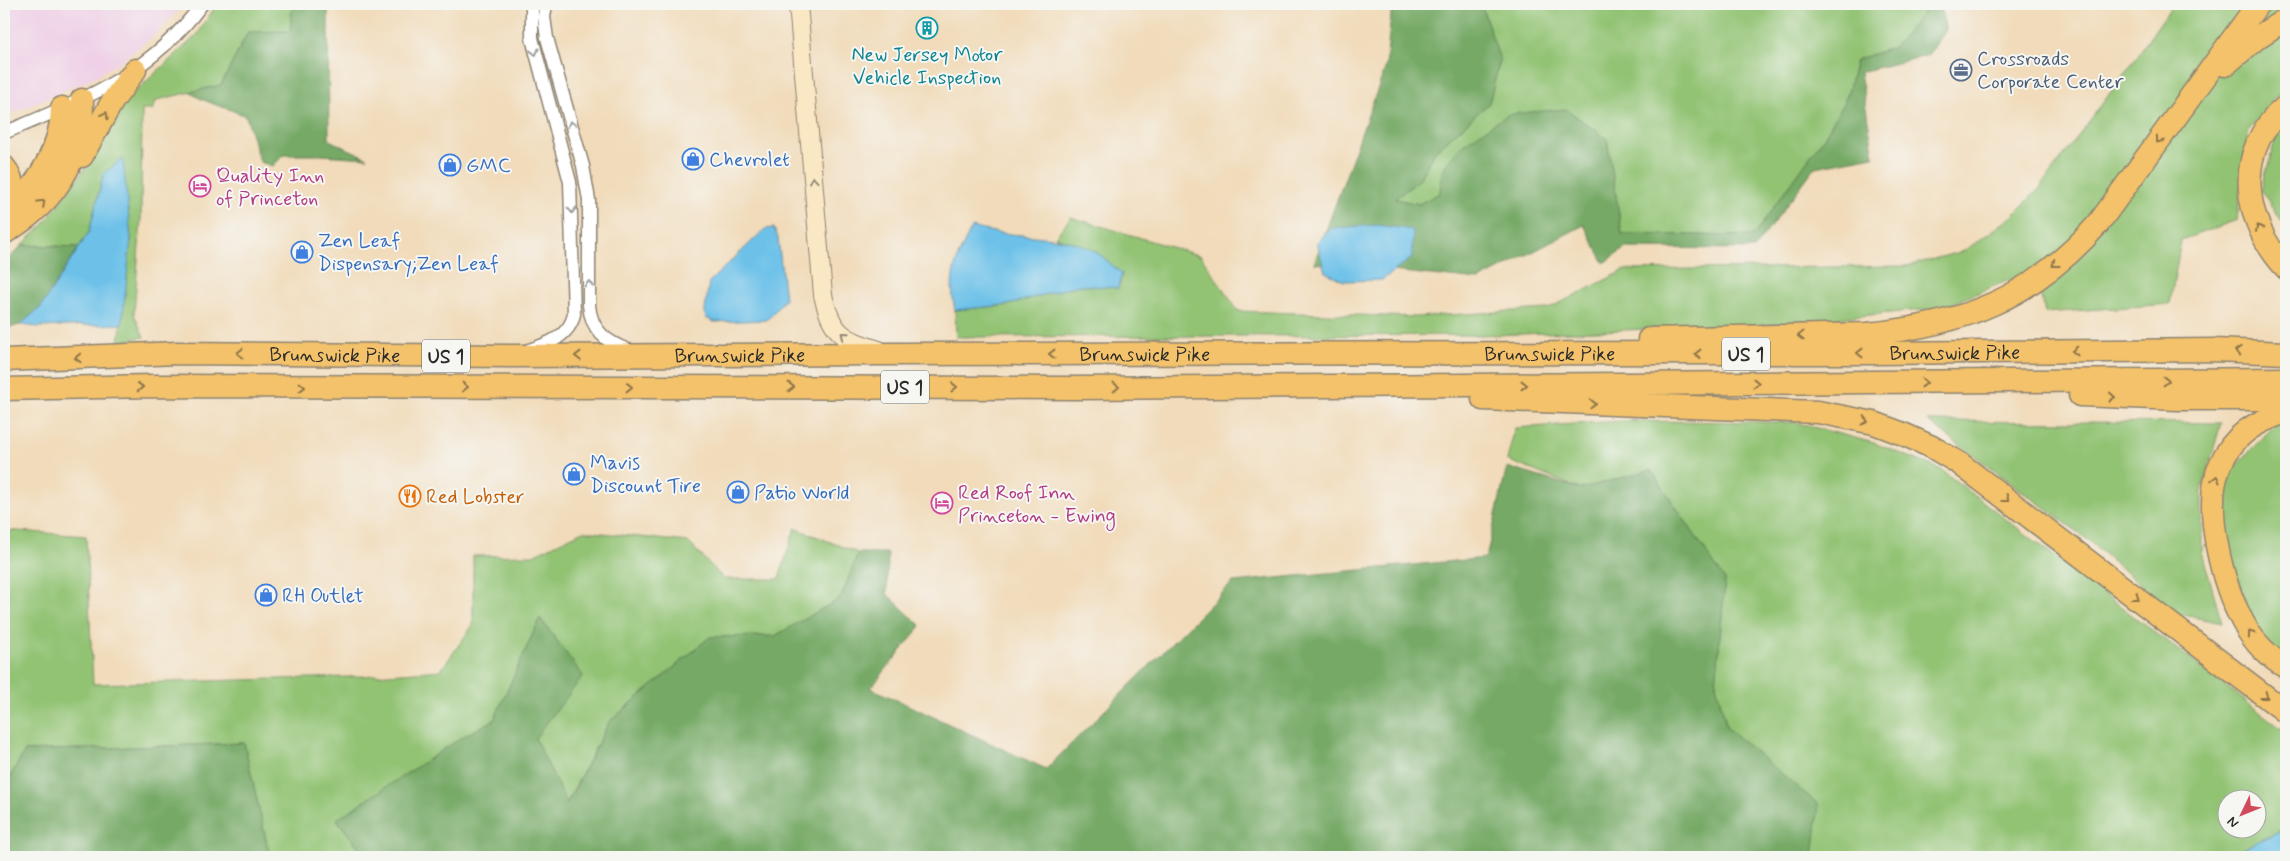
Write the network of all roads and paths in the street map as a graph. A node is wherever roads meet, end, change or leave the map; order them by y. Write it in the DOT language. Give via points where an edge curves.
graph roads {
  1 [pos="202,4"];
  2 [pos="532,4"];
  3 [pos="546,4"];
  4 [pos="798,4"];
  5 [pos="2258,4"];
  6 [pos="2286,19"];
  7 [pos="135,70"];
  8 [pos="2188,101"];
  9 [pos="72,104"];
  10 [pos="2286,106"];
  11 [pos="4,133"];
  12 [pos="4,167"];
  13 [pos="59,184"];
  14 [pos="4,219"];
  15 [pos="4,227"];
  16 [pos="4,233"];
  17 [pos="2286,268"];
  18 [pos="2286,353"];
  19 [pos="889,354"];
  20 [pos="1205,354"];
  21 [pos="510,356"];
  22 [pos="642,356"];
  23 [pos="4,360"];
  24 [pos="2286,379"];
  25 [pos="1995,383"];
  26 [pos="1248,386"];
  27 [pos="4,389"];
  28 [pos="2286,398"];
  29 [pos="2286,412"];
  30 [pos="2286,667"];
  31 [pos="2286,712"];
  1 -- 7 [label="street" via="175,36"];
  2 -- 21 [label="street, one-way" via="532,38 570,182 574,314 572,322 557,339"];
  22 -- 3 [label="street, one-way" via="611,343 591,321 589,200 583,166 547,38"];
  19 -- 4 [label="street, one-way" via="841,335 826,310"];
  5 -- 8 [label="highway"];
  6 -- 8 [label="highway" via="2235,55"];
  7 -- 9 [label="street"];
  13 -- 7 [label="highway, one-way" via="80,159 112,102"];
  8 -- 20 [label="highway, one-way" via="2079,245 2030,283 2001,300 1942,323 1867,334 1564,340"];
  9 -- 11 [label="street"];
  9 -- 13 [label="highway" via="82,118 78,144"];
  9 -- 15 [label="highway" via="53,154"];
  17 -- 10 [label="highway, one-way" via="2264,238 2249,196 2252,158 2259,140"];
  12 -- 14 [label="highway" via="11,178 13,192"];
  16 -- 13 [label="highway, one-way" via="22,222"];
  18 -- 20 [label="highway, Brunswick Pike / US 1, one-way" via="2206,350 1873,354"];
  20 -- 19 [label="highway, Brunswick Pike / US 1, one-way"];
  19 -- 22 [label="highway, Brunswick Pike / US 1"];
  22 -- 21 [label="highway, Brunswick Pike / US 1, one-way"];
  21 -- 23 [label="highway, Brunswick Pike / US 1, one-way" via="178,353"];
  25 -- 24 [label="highway, Brunswick Pike / US 1, one-way"];
  26 -- 25 [label="highway, Brunswick Pike / US 1, one-way"];
  25 -- 28 [label="highway, one-way" via="2051,393 2122,398"];
  27 -- 26 [label="highway, Brunswick Pike / US 1, one-way" via="152,386"];
  26 -- 31 [label="highway, one-way" via="1534,402 1818,412 1874,423 1925,444 1959,463"];
  30 -- 29 [label="highway, one-way" via="2268,654 2243,624 2220,558 2212,502 2220,466 2241,435 2255,423"];
}
